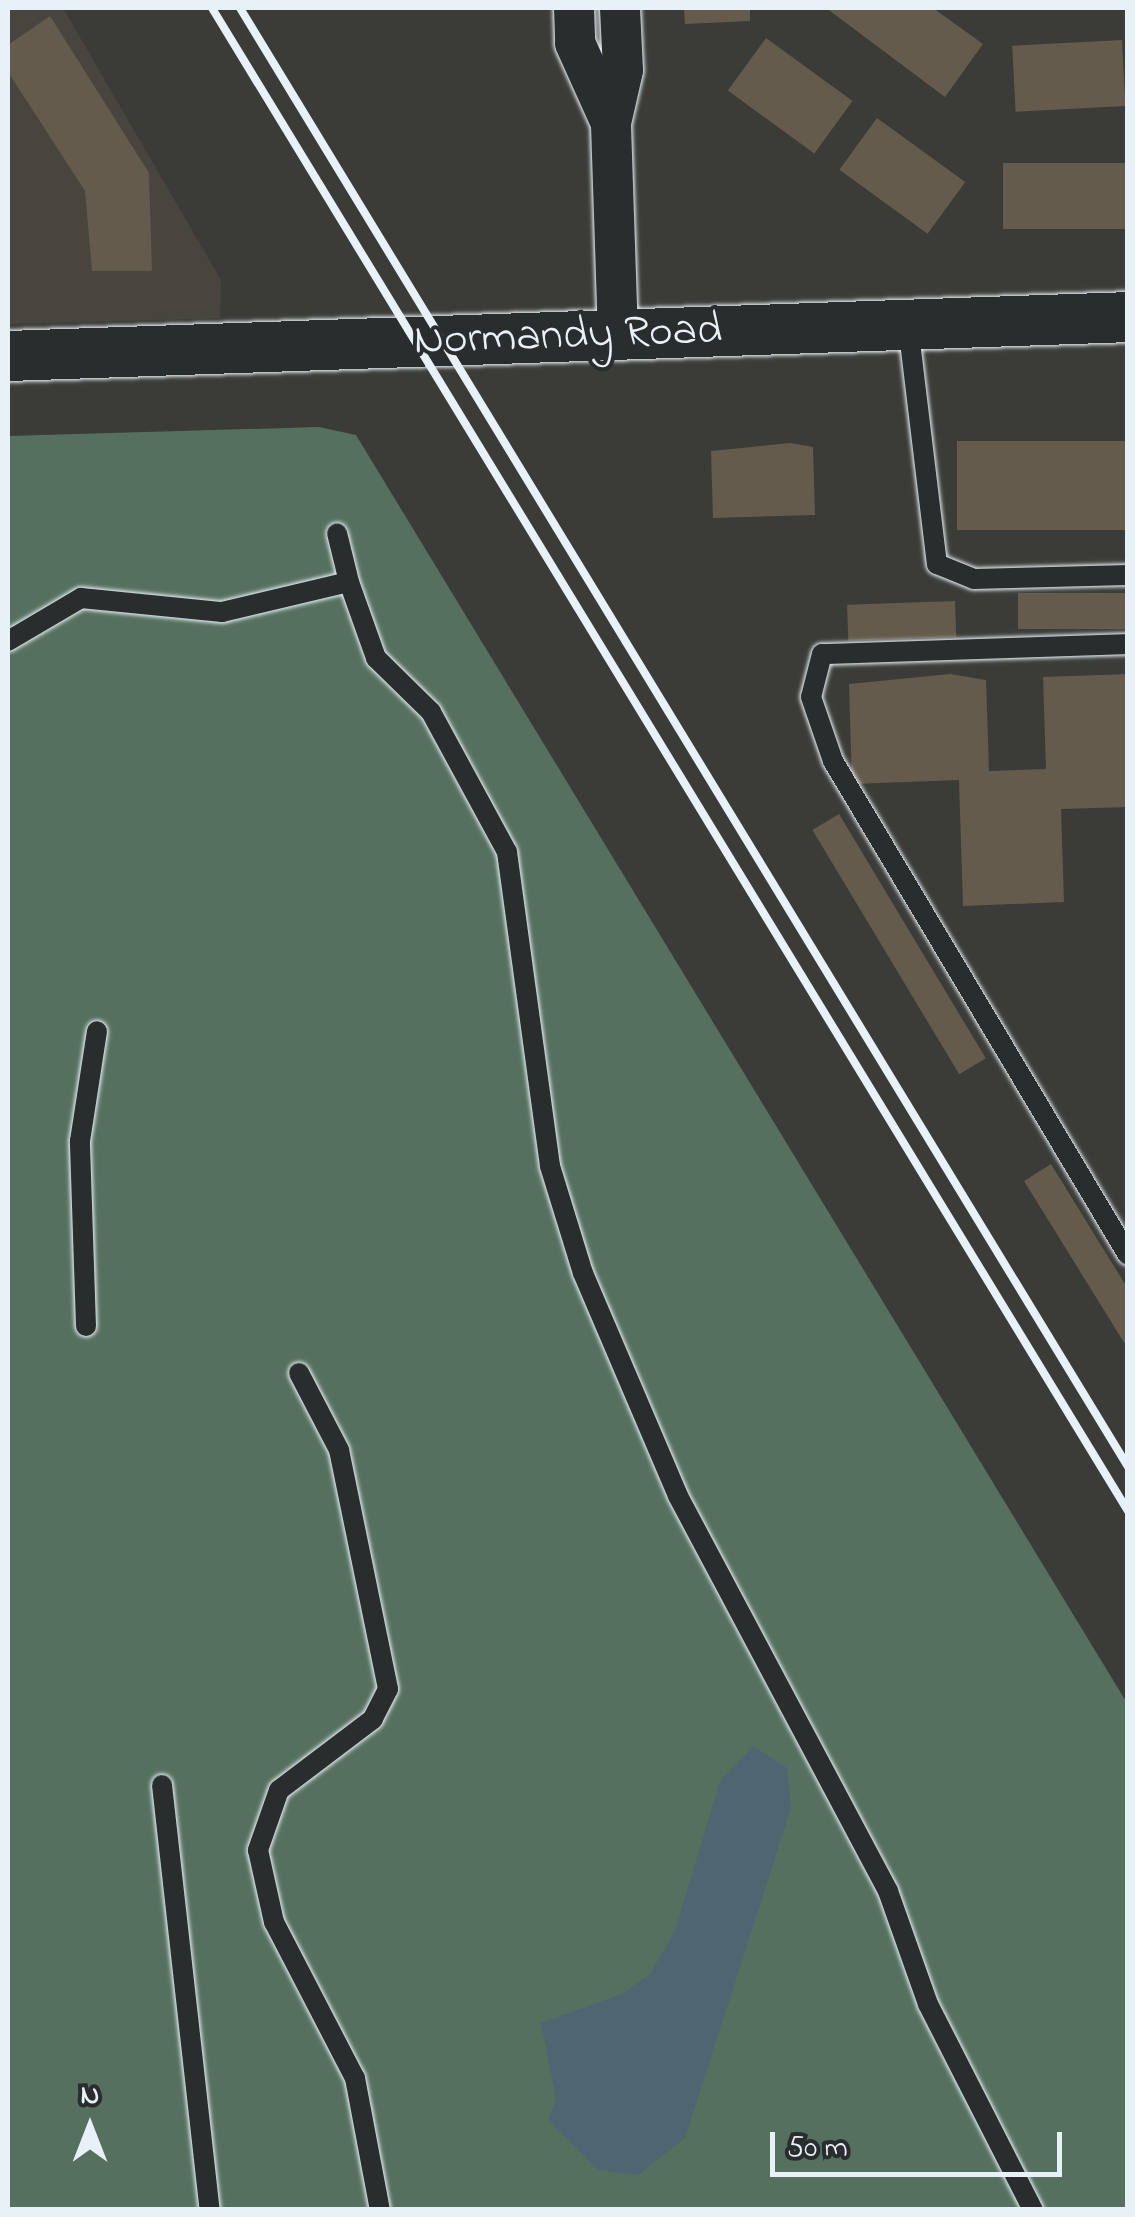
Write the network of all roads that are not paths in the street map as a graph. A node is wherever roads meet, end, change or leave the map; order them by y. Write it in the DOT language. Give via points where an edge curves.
graph roads {
  1 [pos="574,8"];
  2 [pos="620,8"];
  3 [pos="611,124"];
  4 [pos="1128,317"];
  5 [pos="908,325"];
  6 [pos="618,336"];
  7 [pos="8,356"];
  8 [pos="337,533"];
  9 [pos="1128,575"];
  10 [pos="348,582"];
  11 [pos="8,641"];
  12 [pos="1128,644"];
  13 [pos="96,1031"];
  14 [pos="1128,1254"];
  15 [pos="86,1326"];
  16 [pos="299,1373"];
  17 [pos="162,1785"];
  18 [pos="210,2210"];
  19 [pos="380,2210"];
  20 [pos="1033,2210"];
  1 -- 3 [label="street" via="575,43"];
  2 -- 3 [label="street" via="623,70"];
  3 -- 6 [label="street"];
  4 -- 5 [label="street, Normandy Road"];
  5 -- 6 [label="street, Normandy Road"];
  5 -- 9 [label="lane" via="928,541 949,573"];
  6 -- 7 [label="street, Normandy Road"];
  8 -- 10 [label="lane"];
  10 -- 11 [label="lane" via="222,612 81,598"];
  10 -- 20 [label="lane" via="376,658 431,712 507,852 550,1166 584,1273 678,1496 888,1891 928,2004"];
  12 -- 14 [label="lane" via="822,654 810,697 833,761"];
  13 -- 15 [label="lane" via="80,1141"];
  16 -- 19 [label="lane" via="336,1436 388,1688 373,1719 279,1790 258,1850 274,1922 355,2078"];
  17 -- 18 [label="lane"];
}
